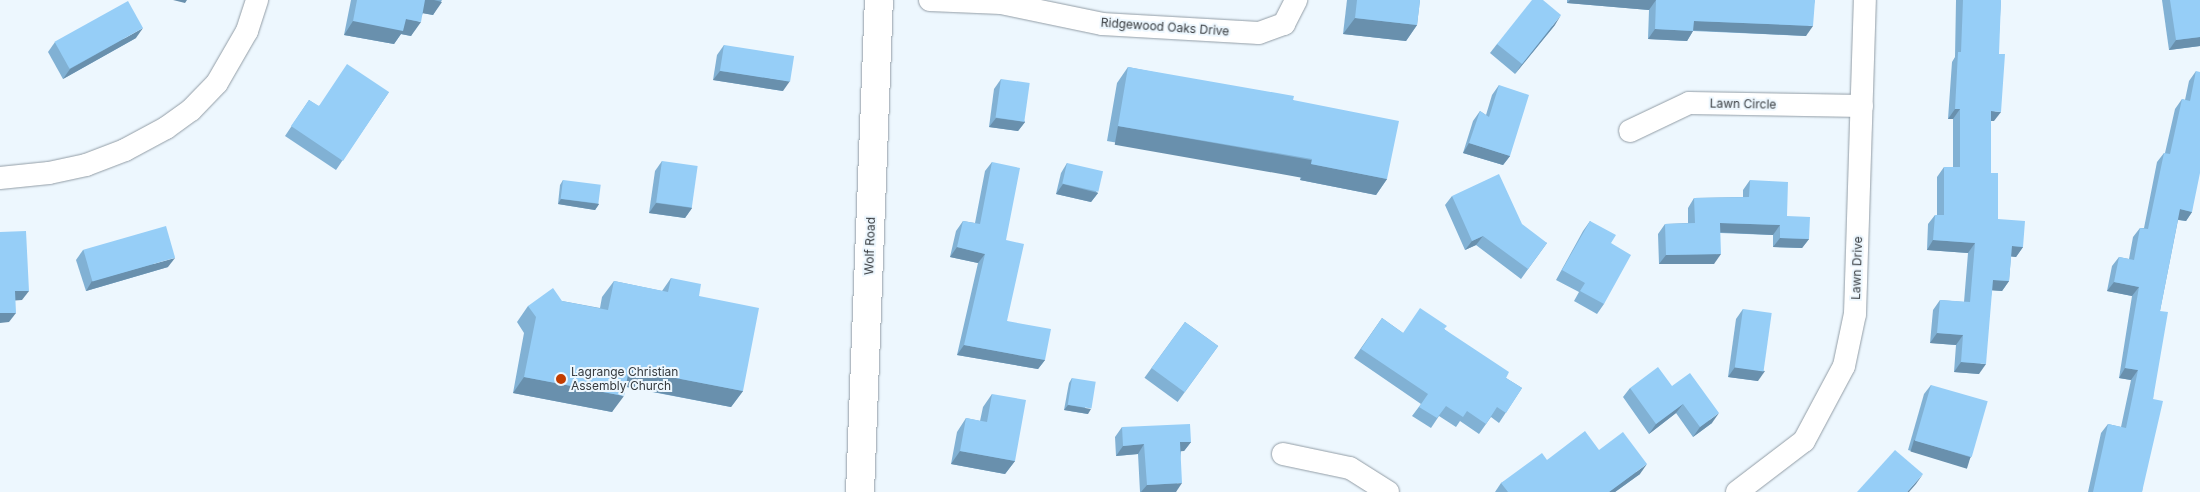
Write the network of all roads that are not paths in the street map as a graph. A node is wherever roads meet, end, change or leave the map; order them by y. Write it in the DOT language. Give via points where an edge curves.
graph roads {
  1 [pos="257,0"];
  2 [pos="879,0"];
  3 [pos="930,0"];
  4 [pos="1296,0"];
  5 [pos="1865,0"];
  6 [pos="1862,106"];
  7 [pos="1630,131"];
  8 [pos="0,178"];
  9 [pos="1283,454"];
  10 [pos="860,492"];
  11 [pos="1388,492"];
  12 [pos="1738,492"];
  1 -- 8 [label="street" via="247,31 217,83 191,110 166,128 125,150 86,165"];
  2 -- 10 [label="main road, Wolf Road"];
  3 -- 4 [label="street, Ridgewood Oaks Drive" via="1001,3 1102,24 1259,33 1284,24"];
  5 -- 6 [label="street, Lawn Drive"];
  6 -- 7 [label="street, Lawn Circle" via="1689,103"];
  6 -- 12 [label="street, Lawn Drive" via="1855,314 1844,366 1804,441"];
  9 -- 11 [label="street" via="1350,468"];
}
